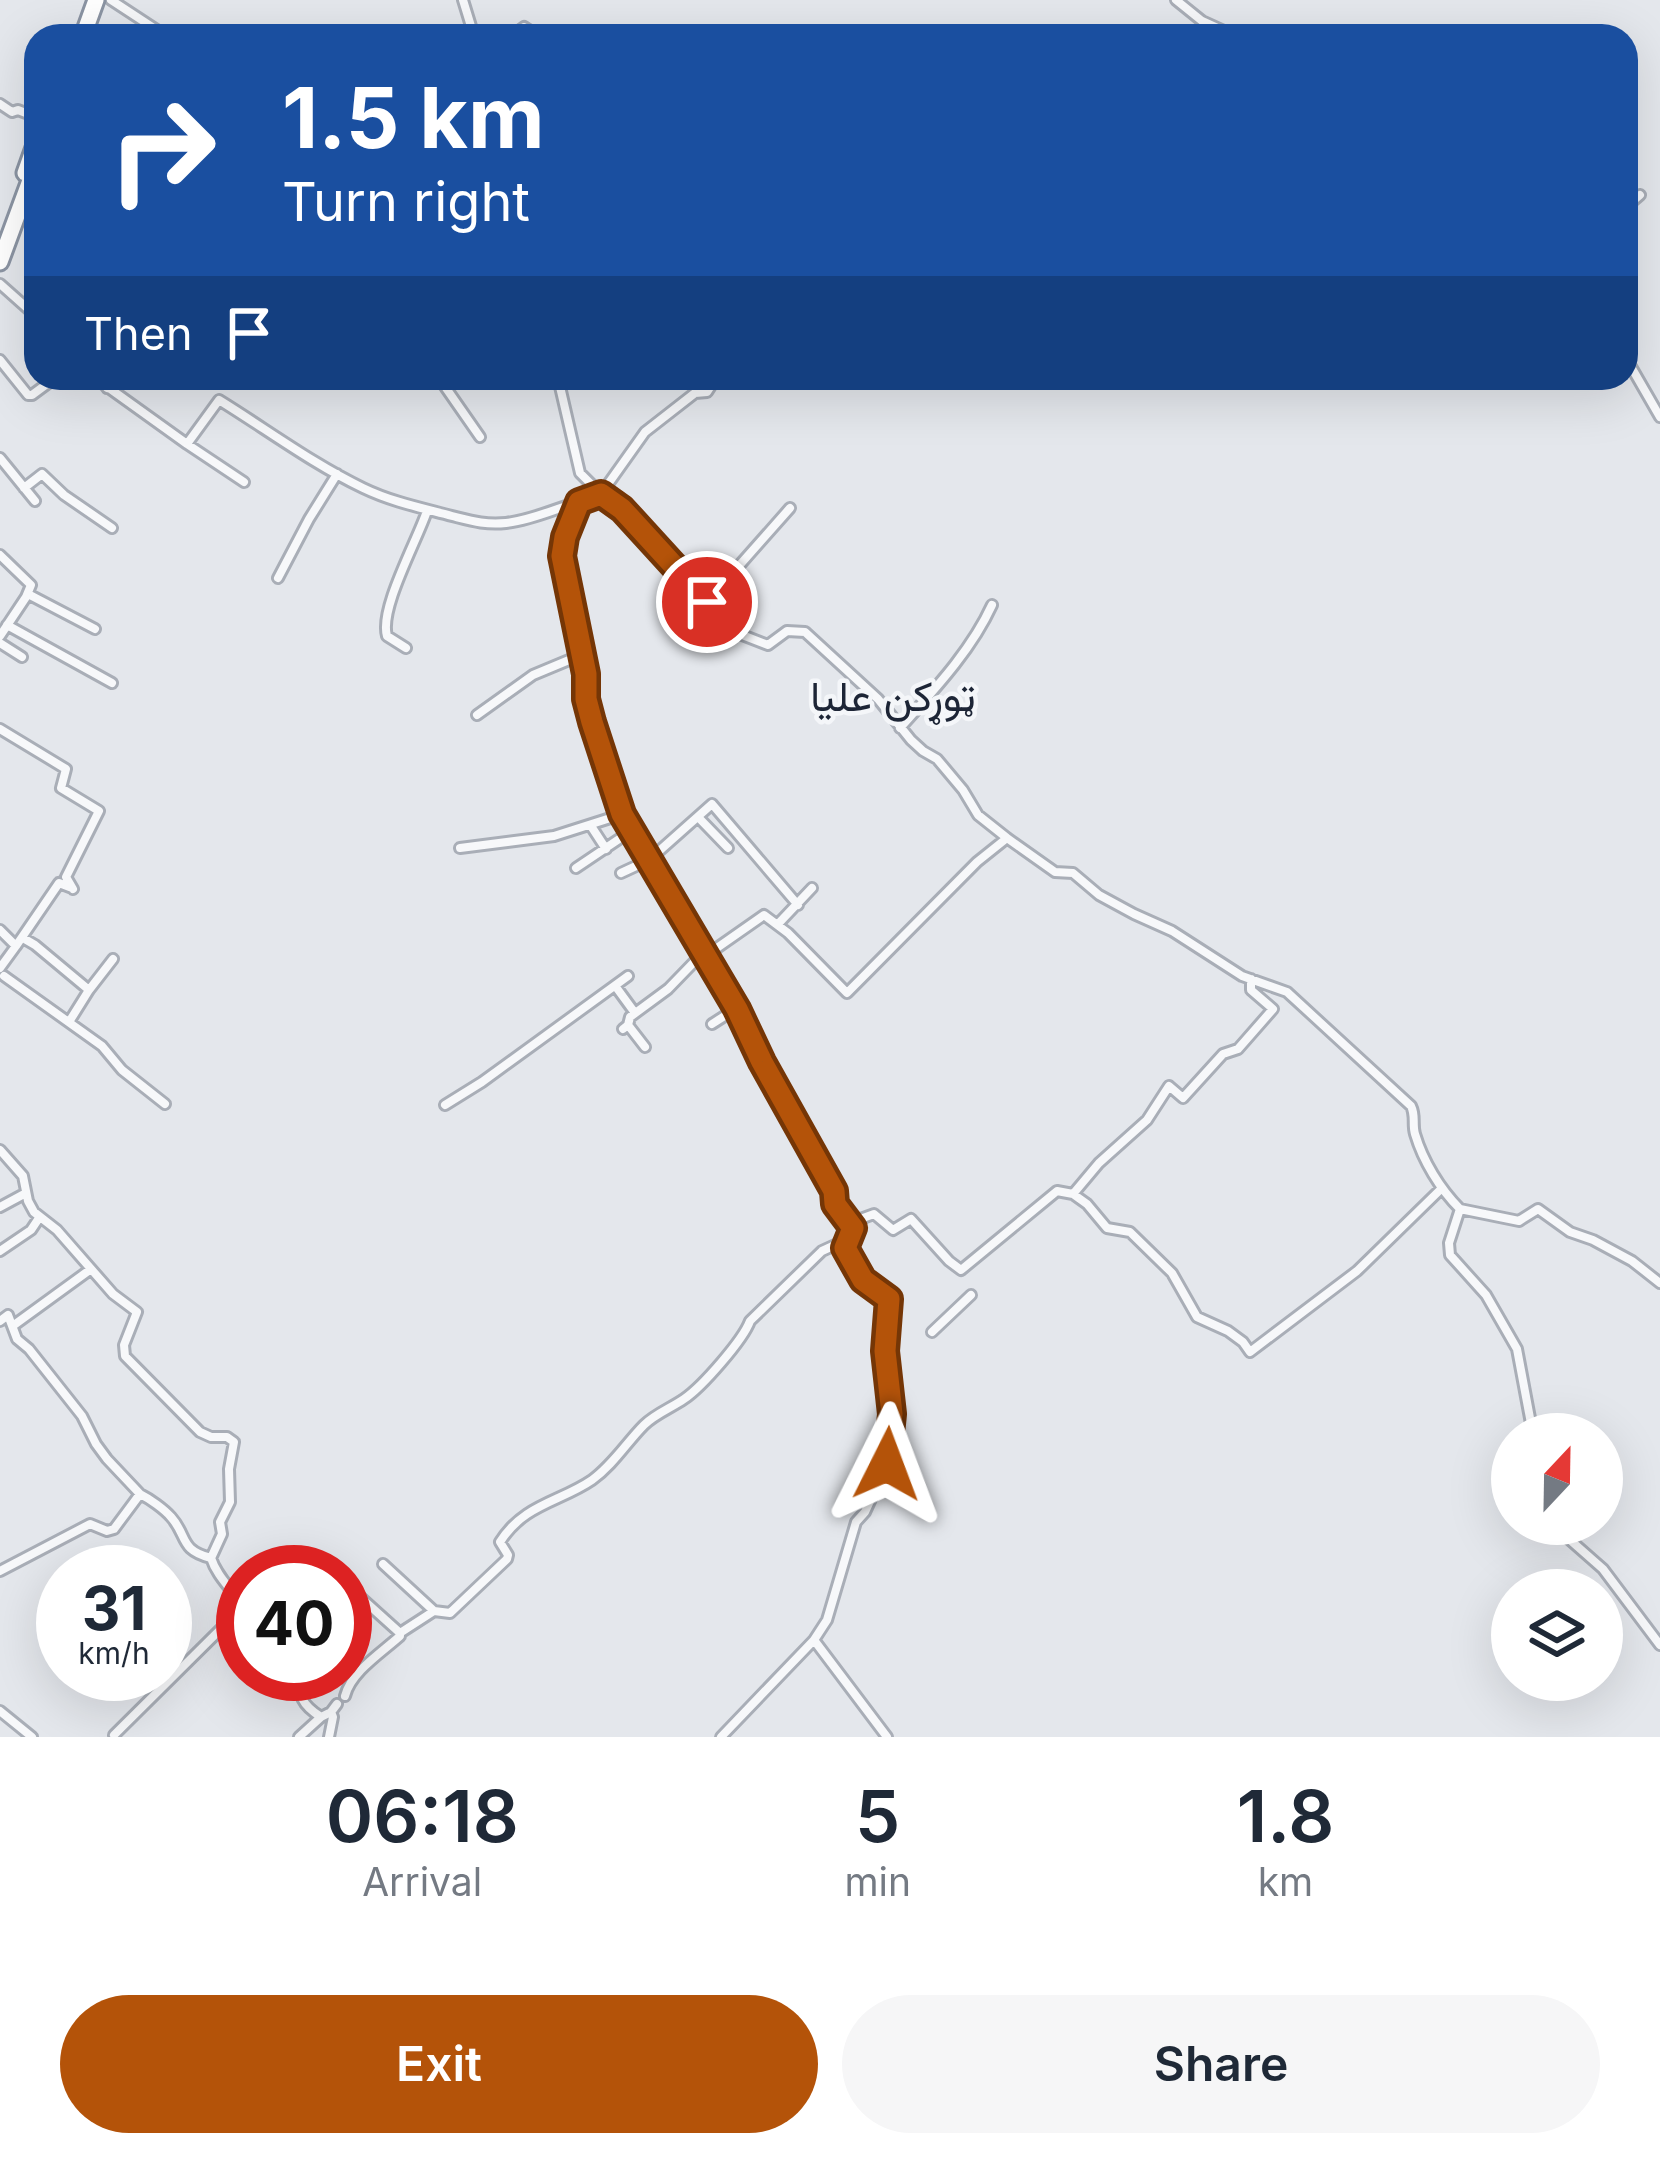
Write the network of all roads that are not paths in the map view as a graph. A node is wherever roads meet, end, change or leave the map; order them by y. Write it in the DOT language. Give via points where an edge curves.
graph roads {
  1 [pos="111,0"];
  2 [pos="1176,0"];
  3 [pos="148,24"];
  4 [pos="1209,24"];
  5 [pos="24,173"];
  6 [pos="24,197"];
  7 [pos="0,234"];
  8 [pos="0,262"];
  9 [pos="0,284"];
  10 [pos="24,305"];
  11 [pos="0,360"];
  12 [pos="1638,376"];
  13 [pos="24,390"];
  14 [pos="109,390"];
  15 [pos="447,390"];
  16 [pos="562,390"];
  17 [pos="708,390"];
  18 [pos="1660,417"];
  19 [pos="479,437"];
  20 [pos="187,444"];
  21 [pos="0,458"];
  22 [pos="337,474"];
  23 [pos="244,482"];
  24 [pos="24,488"];
  25 [pos="601,494"];
  26 [pos="35,501"];
  27 [pos="579,502"];
  28 [pos="790,508"];
  29 [pos="427,511"];
  30 [pos="112,528"];
  31 [pos="0,555"];
  32 [pos="278,578"];
  33 [pos="28,594"];
  34 [pos="707,602"];
  35 [pos="992,605"];
  36 [pos="8,625"];
  37 [pos="95,629"];
  38 [pos="0,639"];
  39 [pos="406,648"];
  40 [pos="581,655"];
  41 [pos="22,657"];
  42 [pos="112,682"];
  43 [pos="477,715"];
  44 [pos="900,728"];
  45 [pos="0,729"];
  46 [pos="622,814"];
  47 [pos="698,817"];
  48 [pos="591,826"];
  49 [pos="631,831"];
  50 [pos="1007,838"];
  51 [pos="460,848"];
  52 [pos="728,848"];
  53 [pos="606,849"];
  54 [pos="649,860"];
  55 [pos="576,868"];
  56 [pos="621,873"];
  57 [pos="812,888"];
  58 [pos="798,905"];
  59 [pos="778,924"];
  60 [pos="0,930"];
  61 [pos="20,942"];
  62 [pos="704,957"];
  63 [pos="113,959"];
  64 [pos="1,974"];
  65 [pos="628,976"];
  66 [pos="1251,979"];
  67 [pos="616,987"];
  68 [pos="89,990"];
  69 [pos="737,1009"];
  70 [pos="635,1013"];
  71 [pos="69,1022"];
  72 [pos="712,1024"];
  73 [pos="644,1048"];
  74 [pos="165,1105"];
  75 [pos="445,1105"];
  76 [pos="0,1150"];
  77 [pos="1441,1189"];
  78 [pos="26,1193"];
  79 [pos="1073,1194"];
  80 [pos="0,1207"];
  81 [pos="1460,1209"];
  82 [pos="39,1218"];
  83 [pos="851,1226"];
  84 [pos="845,1248"];
  85 [pos="0,1251"];
  86 [pos="91,1269"];
  87 [pos="1660,1283"];
  88 [pos="971,1294"];
  89 [pos="0,1321"];
  90 [pos="14,1325"];
  91 [pos="932,1332"];
  92 [pos="1529,1413"];
  93 [pos="140,1494"];
  94 [pos="1576,1545"];
  95 [pos="211,1558"];
  96 [pos="383,1564"];
  97 [pos="216,1569"];
  98 [pos="0,1571"];
  99 [pos="372,1608"];
  100 [pos="434,1612"];
  101 [pos="385,1615"];
  102 [pos="216,1633"];
  103 [pos="400,1633"];
  104 [pos="814,1640"];
  105 [pos="1660,1645"];
  106 [pos="192,1656"];
  107 [pos="147,1701"];
  108 [pos="302,1701"];
  109 [pos="333,1707"];
  110 [pos="0,1711"];
  111 [pos="114,1735"];
  112 [pos="32,1737"];
  113 [pos="299,1737"];
  114 [pos="329,1737"];
  115 [pos="721,1737"];
  116 [pos="887,1737"];
  1 -- 3 [label="street"];
  2 -- 4 [label="street"];
  5 -- 7 [label="highway"];
  6 -- 8 [label="highway"];
  9 -- 10 [label="street"];
  11 -- 13 [label="street"];
  12 -- 18 [label="street"];
  14 -- 20 [label="street"];
  15 -- 19 [label="street"];
  16 -- 25 [label="street" via="580,472"];
  17 -- 25 [label="street" via="646,432"];
  20 -- 22 [label="street" via="219,400"];
  20 -- 23 [label="street"];
  21 -- 24 [label="street"];
  22 -- 29 [label="street"];
  22 -- 32 [label="street"];
  24 -- 26 [label="street"];
  24 -- 30 [label="street" via="42,474"];
  25 -- 27 [label="street"];
  25 -- 34 [label="street"];
  27 -- 29 [label="street" via="508,523"];
  27 -- 40 [label="street" via="562,556"];
  28 -- 34 [label="street"];
  29 -- 39 [label="street" via="384,624"];
  31 -- 33 [label="street" via="31,585"];
  33 -- 36 [label="street"];
  33 -- 37 [label="street"];
  34 -- 44 [label="street" via="756,642 805,632"];
  35 -- 44 [label="street"];
  36 -- 38 [label="street"];
  36 -- 42 [label="street"];
  38 -- 41 [label="street"];
  40 -- 43 [label="street" via="533,675"];
  40 -- 46 [label="street" via="586,699"];
  44 -- 50 [label="street"];
  45 -- 61 [label="street" via="66,769 61,788 100,811 65,877 75,889 59,883"];
  46 -- 48 [label="street"];
  46 -- 49 [label="street"];
  47 -- 52 [label="street"];
  47 -- 54 [label="street"];
  47 -- 58 [label="street" via="712,804"];
  48 -- 51 [label="street"];
  48 -- 53 [label="street"];
  49 -- 53 [label="street"];
  49 -- 54 [label="street"];
  50 -- 59 [label="street" via="847,993"];
  50 -- 66 [label="street"];
  53 -- 55 [label="street"];
  54 -- 56 [label="street"];
  54 -- 62 [label="street"];
  57 -- 58 [label="street"];
  58 -- 59 [label="street"];
  59 -- 62 [label="street" via="764,915"];
  60 -- 61 [label="street"];
  61 -- 64 [label="street"];
  61 -- 68 [label="street" via="35,945"];
  62 -- 69 [label="street"];
  62 -- 70 [label="street"];
  63 -- 68 [label="street"];
  64 -- 71 [label="street"];
  65 -- 67 [label="street"];
  66 -- 77 [label="street" via="1287,992 1411,1106"];
  66 -- 79 [label="street" via="1251,990 1274,1009 1184,1098 1169,1086 1147,1120"];
  67 -- 70 [label="street"];
  67 -- 75 [label="street"];
  68 -- 71 [label="street"];
  69 -- 72 [label="street"];
  69 -- 83 [label="street"];
  70 -- 73 [label="street" via="626,1027"];
  71 -- 74 [label="street"];
  76 -- 78 [label="street" via="23,1176"];
  77 -- 79 [label="street" via="1357,1271 1250,1352 1197,1317 1172,1273 1130,1232 1108,1228"];
  77 -- 81 [label="street"];
  78 -- 80 [label="street"];
  78 -- 82 [label="street"];
  79 -- 83 [label="street" via="1057,1191 961,1270 910,1219 893,1231 874,1214"];
  81 -- 87 [label="street" via="1508,1221 1538,1209"];
  81 -- 92 [label="street" via="1450,1255 1486,1295 1517,1349"];
  82 -- 85 [label="street"];
  82 -- 86 [label="street"];
  83 -- 84 [label="street"];
  84 -- 100 [label="street" via="822,1251 689,1396 646,1423 592,1480 530,1512 500,1539 507,1559 450,1613"];
  84 -- 104 [label="street" via="863,1280 889,1299 892,1414 887,1464 856,1522"];
  86 -- 90 [label="street"];
  86 -- 95 [label="street" via="136,1312 124,1356 200,1432 234,1442 230,1502"];
  88 -- 91 [label="street"];
  89 -- 90 [label="street" via="8,1316"];
  90 -- 93 [label="street"];
  93 -- 95 [label="street" via="171,1516 192,1550"];
  93 -- 98 [label="street" via="114,1529 90,1524"];
  94 -- 105 [label="street"];
  95 -- 97 [label="street"];
  96 -- 100 [label="street"];
  99 -- 103 [label="street"];
  100 -- 103 [label="street"];
  101 -- 103 [label="street"];
  102 -- 106 [label="street"];
  103 -- 109 [label="street"];
  104 -- 115 [label="street"];
  104 -- 116 [label="street"];
  107 -- 111 [label="street"];
  108 -- 109 [label="street"];
  109 -- 113 [label="street"];
  109 -- 114 [label="street"];
  110 -- 112 [label="street"];
}
